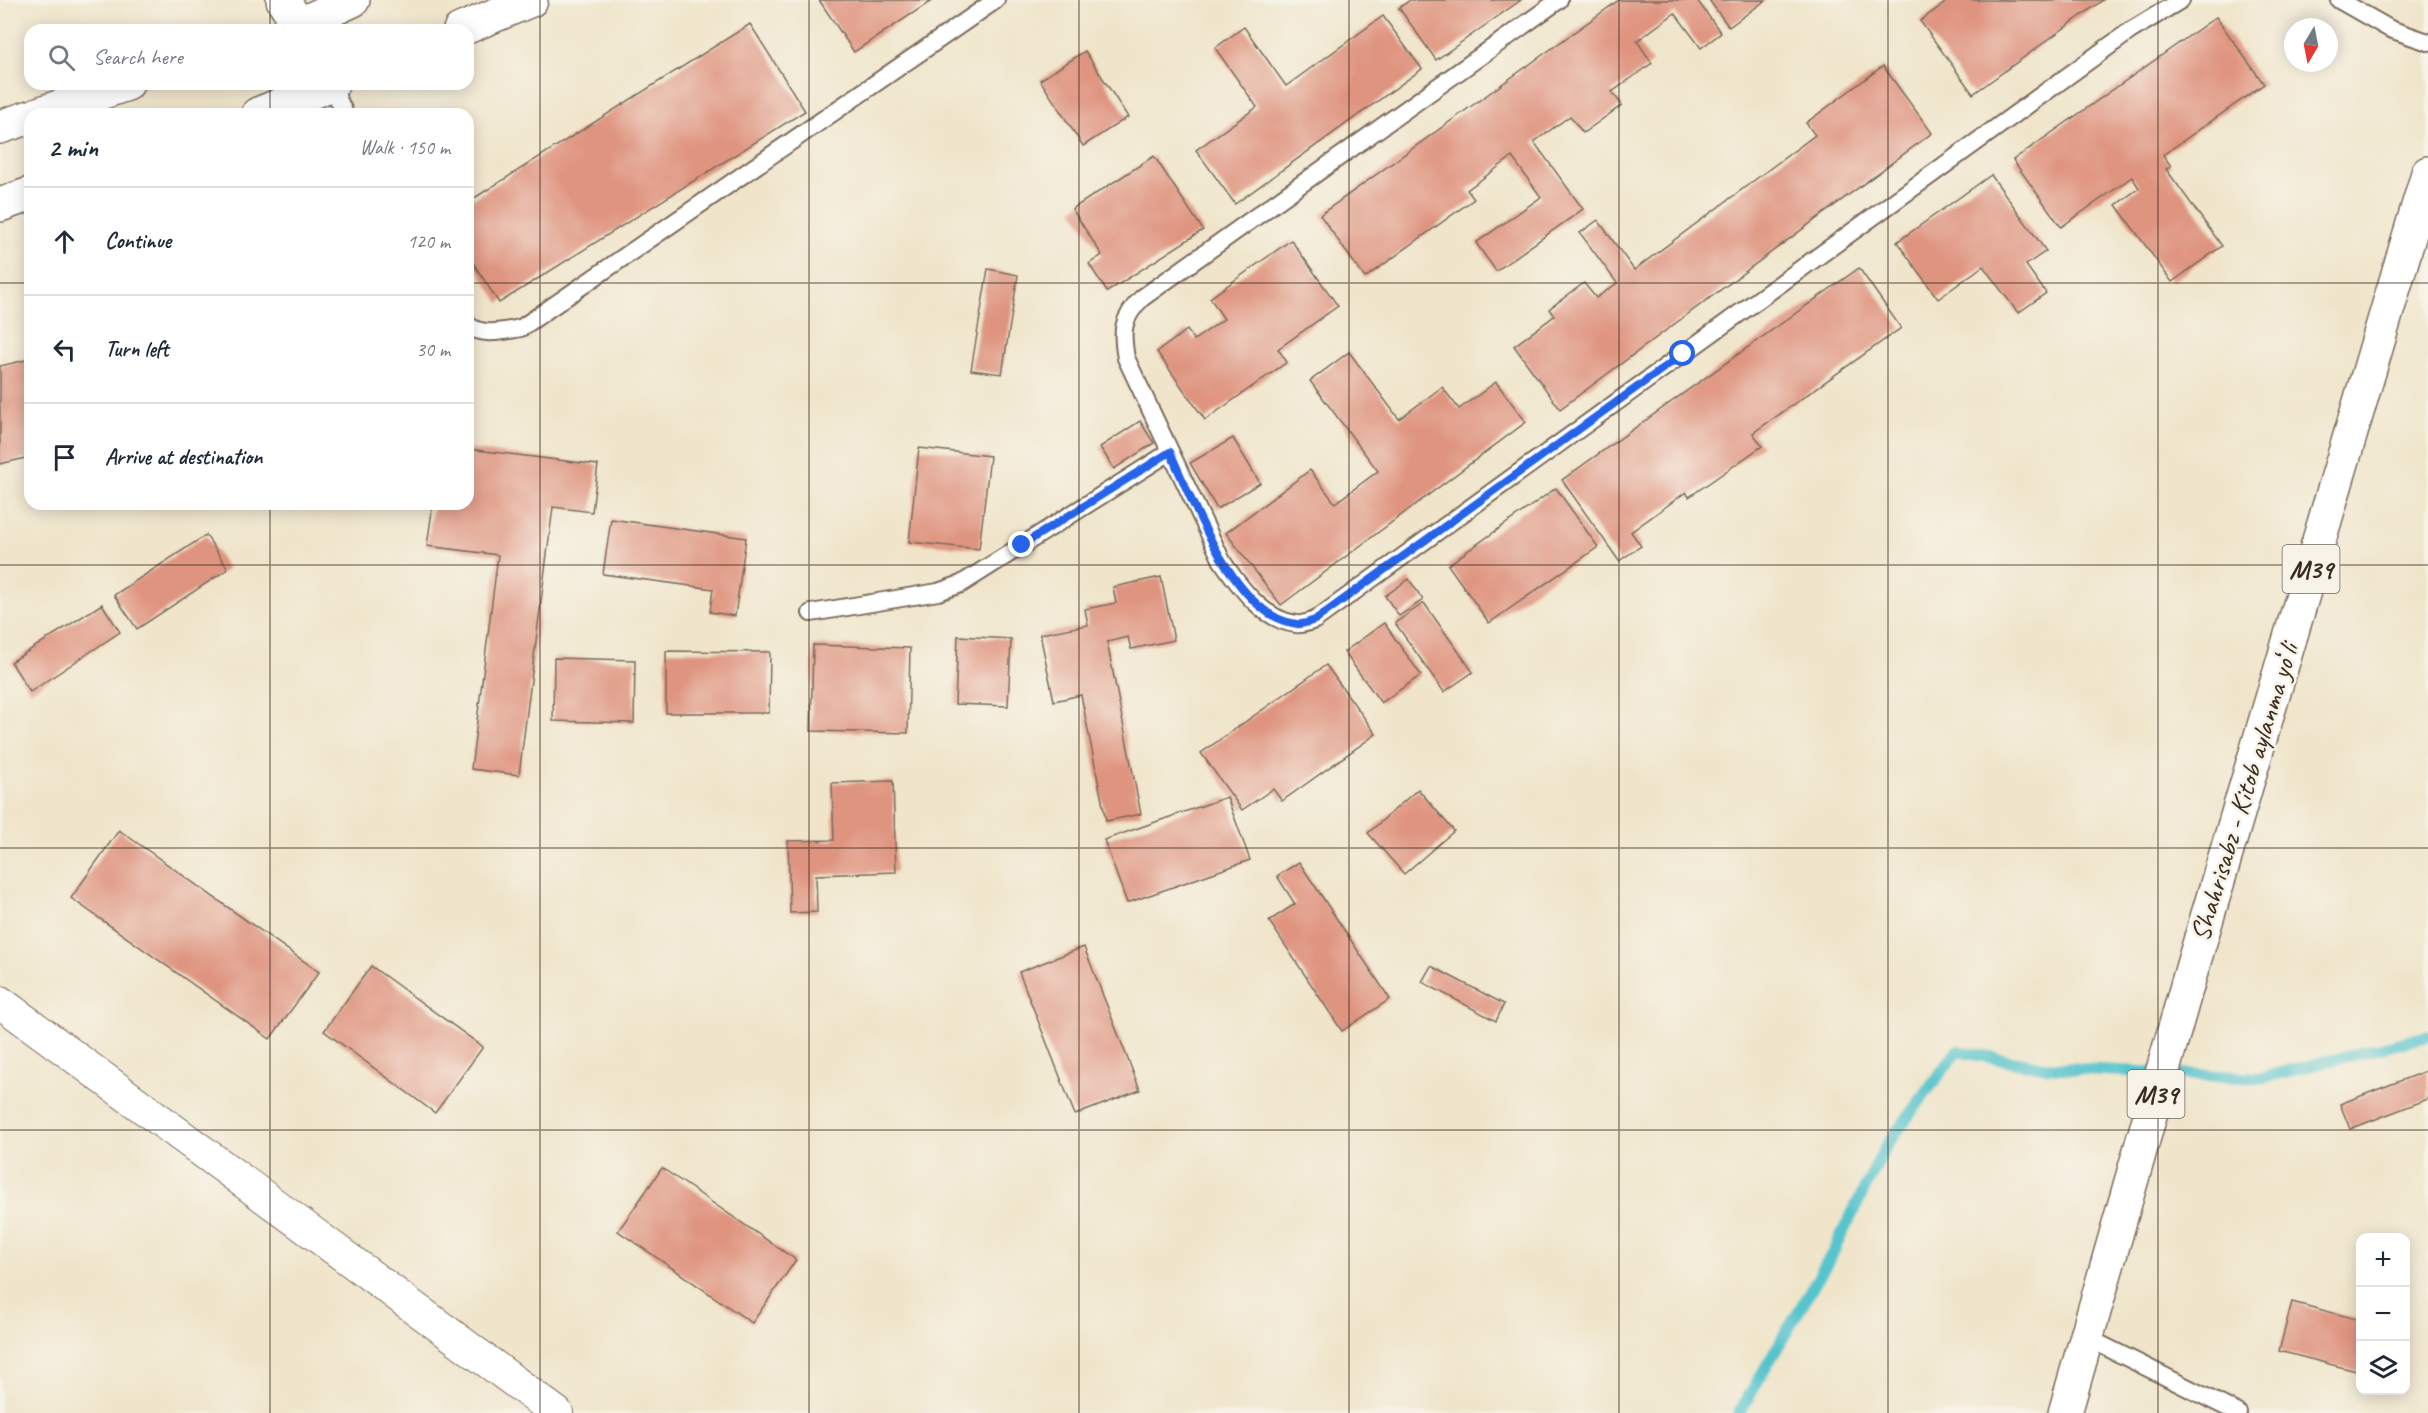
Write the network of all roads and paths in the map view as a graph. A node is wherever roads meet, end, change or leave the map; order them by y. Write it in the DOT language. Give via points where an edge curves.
graph roads {
  1 [pos="353,0"];
  2 [pos="531,0"];
  3 [pos="996,0"];
  4 [pos="1559,0"];
  5 [pos="2181,0"];
  6 [pos="2340,0"];
  7 [pos="293,21"];
  8 [pos="474,24"];
  9 [pos="2428,42"];
  10 [pos="109,90"];
  11 [pos="317,90"];
  12 [pos="335,90"];
  13 [pos="56,108"];
  14 [pos="273,108"];
  15 [pos="342,108"];
  16 [pos="24,119"];
  17 [pos="0,127"];
  18 [pos="2428,172"];
  19 [pos="24,196"];
  20 [pos="0,205"];
  21 [pos="474,330"];
  22 [pos="1170,452"];
  23 [pos="811,613"];
  24 [pos="0,1002"];
  25 [pos="2086,1337"];
  26 [pos="557,1413"];
  27 [pos="2065,1413"];
  28 [pos="2238,1413"];
  1 -- 7 [label="main road"];
  2 -- 8 [label="main road"];
  3 -- 21 [label="lane" via="521,328 495,332"];
  4 -- 22 [label="lane" via="1131,309 1122,338 1126,358"];
  5 -- 22 [label="lane" via="2111,45 1315,620 1298,624 1283,620 1241,589 1222,561"];
  6 -- 9 [label="lane" via="2390,28"];
  10 -- 13 [label="main road"];
  11 -- 14 [label="main road"];
  12 -- 15 [label="lane"];
  16 -- 17 [label="main road"];
  18 -- 25 [label="main road, Shahrisabz - Kitob aylanma yoʻli / M39"];
  19 -- 20 [label="main road"];
  22 -- 23 [label="lane" via="961,584 938,592"];
  24 -- 26 [label="street"];
  25 -- 27 [label="main road, Shahrisabz - Kitob aylanma yoʻli / M39"];
  25 -- 28 [label="lane"];
}
